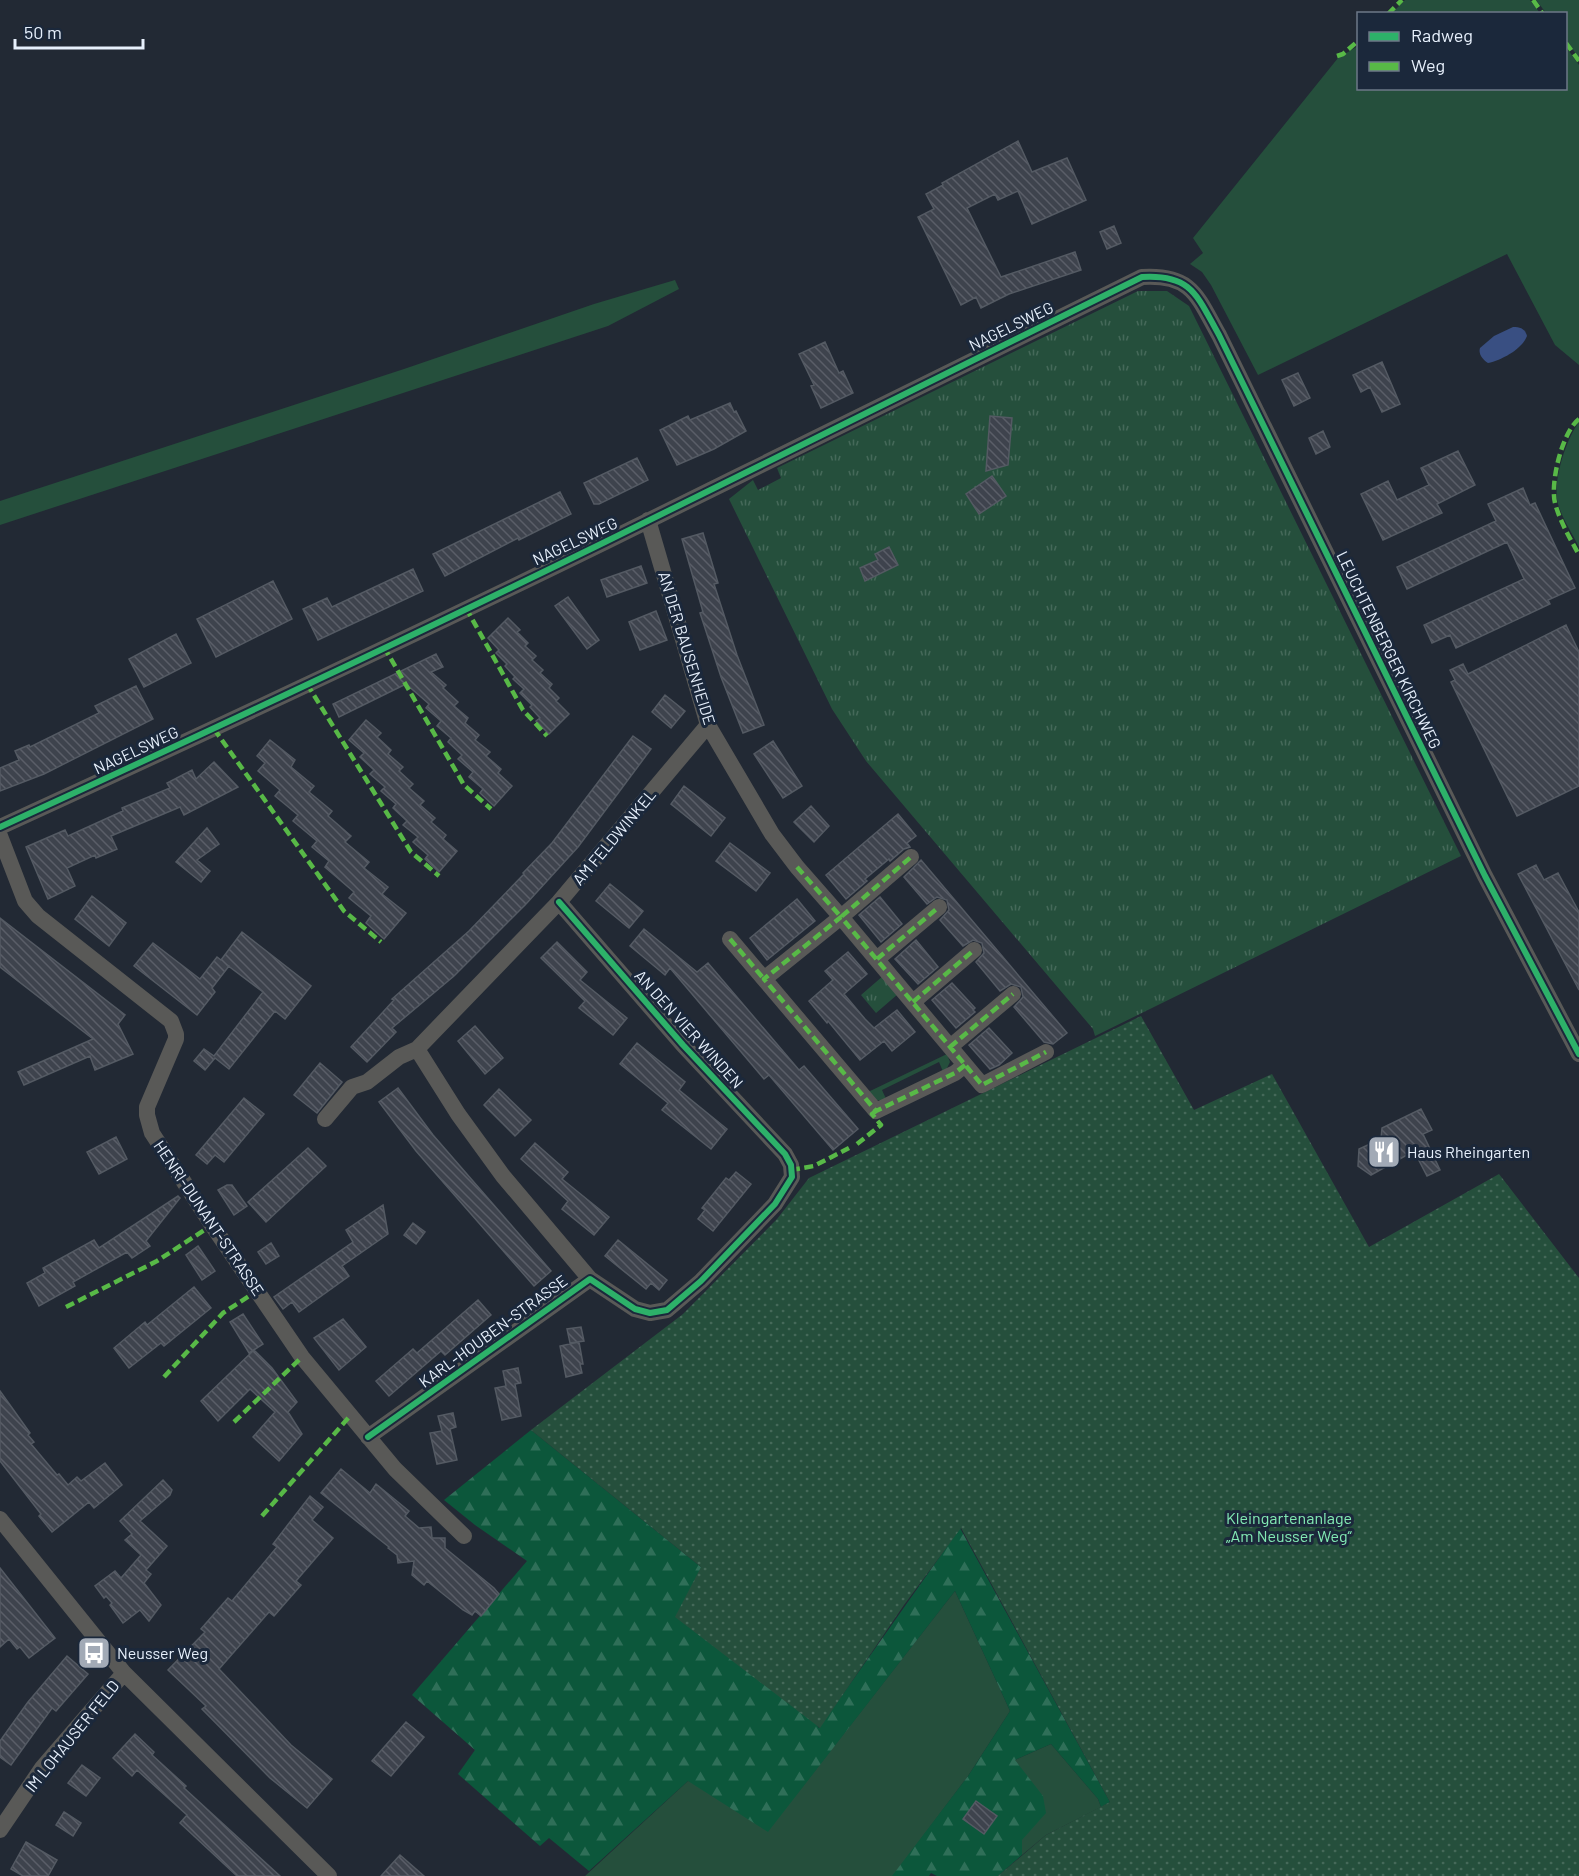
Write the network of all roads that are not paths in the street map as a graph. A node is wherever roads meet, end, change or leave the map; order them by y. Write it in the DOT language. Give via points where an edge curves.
graph roads {
  1 [pos="1158,276"];
  2 [pos="648,520"];
  3 [pos="708,726"];
  4 [pos="0,827"];
  5 [pos="0,836"];
  6 [pos="911,857"];
  7 [pos="559,902"];
  8 [pos="939,907"];
  9 [pos="841,917"];
  10 [pos="730,939"];
  11 [pos="974,950"];
  12 [pos="877,959"];
  13 [pos="764,979"];
  14 [pos="1013,994"];
  15 [pos="913,1002"];
  16 [pos="950,1047"];
  17 [pos="417,1048"];
  18 [pos="1046,1052"];
  19 [pos="1579,1054"];
  20 [pos="965,1065"];
  21 [pos="325,1119"];
  22 [pos="792,1177"];
  23 [pos="590,1279"];
  24 [pos="368,1437"];
  25 [pos="0,1519"];
  26 [pos="464,1536"];
  27 [pos="124,1673"];
  28 [pos="0,1830"];
  29 [pos="328,1876"];
  1 -- 2 [label="street, NAGELSWEG" via="1142,277"];
  1 -- 19 [label="street, LEUCHTENBERGER KIRCHWEG" via="1179,281 1198,297 1219,335 1485,876"];
  2 -- 3 [label="street, AN DER BAUSENHEIDE"];
  2 -- 4 [label="street, NAGELSWEG" via="214,729"];
  3 -- 7 [label="street, AM FELDWINKEL"];
  3 -- 9 [label="street, AN DER BAUSENHEIDE" via="772,834"];
  5 -- 24 [label="street, HENRI-DUNANT-STRASSE" via="25,901 38,916 171,1021 176,1040 147,1107 150,1128 289,1338"];
  6 -- 9 [label="street"];
  7 -- 17 [label="street, AM FELDWINKEL"];
  7 -- 22 [label="street, AN DEN VIER WINDEN" via="784,1154"];
  8 -- 12 [label="street"];
  9 -- 12 [label="street, AN DER BAUSENHEIDE"];
  9 -- 13 [label="street"];
  10 -- 13 [label="street"];
  11 -- 15 [label="street"];
  12 -- 15 [label="street, AN DER BAUSENHEIDE"];
  13 -- 20 [label="street" via="876,1112"];
  14 -- 16 [label="street"];
  15 -- 16 [label="street, AN DER BAUSENHEIDE"];
  16 -- 20 [label="street, AN DER BAUSENHEIDE"];
  17 -- 21 [label="street, AM FELDWINKEL" via="367,1082 352,1087"];
  17 -- 23 [label="street" via="503,1176"];
  18 -- 20 [label="street, AN DER BAUSENHEIDE" via="982,1085"];
  22 -- 23 [label="street, KARL-HOUBEN-STRASSE" via="775,1204 701,1281 667,1310 650,1313 635,1309"];
  23 -- 24 [label="street, KARL-HOUBEN-STRASSE"];
  24 -- 26 [label="street, HENRI-DUNANT-STRASSE"];
  25 -- 27 [label="street"];
  27 -- 28 [label="street, IM LOHAUSER FELD" via="42,1768"];
  27 -- 29 [label="street"];
}
